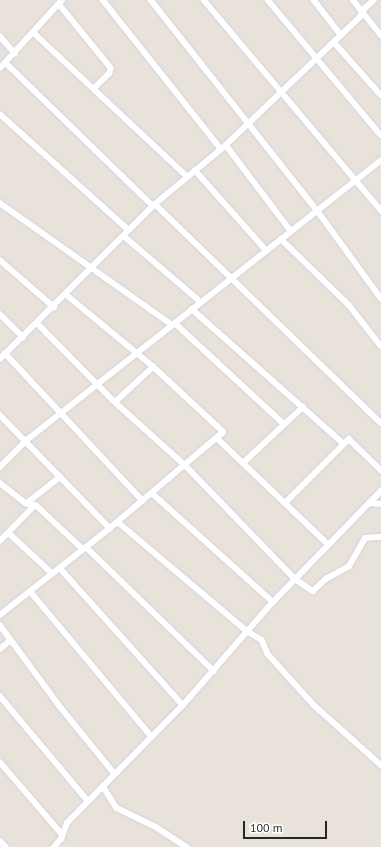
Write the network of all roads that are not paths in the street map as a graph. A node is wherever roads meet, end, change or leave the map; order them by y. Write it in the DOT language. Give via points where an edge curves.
graph roads {
  1 [pos="103,0"];
  2 [pos="151,0"];
  3 [pos="204,0"];
  4 [pos="268,0"];
  5 [pos="314,0"];
  6 [pos="353,0"];
  7 [pos="374,0"];
  8 [pos="61,2"];
  9 [pos="363,12"];
  10 [pos="34,33"];
  11 [pos="341,35"];
  12 [pos="381,35"];
  13 [pos="0,36"];
  14 [pos="334,42"];
  15 [pos="15,53"];
  16 [pos="316,59"];
  17 [pos="6,63"];
  18 [pos="0,68"];
  19 [pos="94,88"];
  20 [pos="281,91"];
  21 [pos="381,96"];
  22 [pos="0,114"];
  23 [pos="248,121"];
  24 [pos="381,135"];
  25 [pos="226,144"];
  26 [pos="221,149"];
  27 [pos="381,160"];
  28 [pos="195,170"];
  29 [pos="187,176"];
  30 [pos="356,180"];
  31 [pos="0,203"];
  32 [pos="154,205"];
  33 [pos="317,210"];
  34 [pos="381,210"];
  35 [pos="129,230"];
  36 [pos="291,231"];
  37 [pos="124,236"];
  38 [pos="281,239"];
  39 [pos="266,250"];
  40 [pos="0,260"];
  41 [pos="93,269"];
  42 [pos="232,277"];
  43 [pos="66,295"];
  44 [pos="381,298"];
  45 [pos="201,302"];
  46 [pos="54,307"];
  47 [pos="192,309"];
  48 [pos="0,314"];
  49 [pos="37,323"];
  50 [pos="173,324"];
  51 [pos="23,336"];
  52 [pos="381,346"];
  53 [pos="5,353"];
  54 [pos="136,354"];
  55 [pos="0,359"];
  56 [pos="153,367"];
  57 [pos="98,385"];
  58 [pos="115,402"];
  59 [pos="303,407"];
  60 [pos="61,414"];
  61 [pos="0,416"];
  62 [pos="381,423"];
  63 [pos="284,424"];
  64 [pos="218,439"];
  65 [pos="27,440"];
  66 [pos="344,444"];
  67 [pos="243,463"];
  68 [pos="185,465"];
  69 [pos="0,467"];
  70 [pos="381,470"];
  71 [pos="60,477"];
  72 [pos="0,484"];
  73 [pos="381,491"];
  74 [pos="152,493"];
  75 [pos="143,501"];
  76 [pos="286,502"];
  77 [pos="27,503"];
  78 [pos="369,503"];
  79 [pos="381,504"];
  80 [pos="36,505"];
  81 [pos="118,522"];
  82 [pos="110,528"];
  83 [pos="9,533"];
  84 [pos="381,537"];
  85 [pos="0,541"];
  86 [pos="328,544"];
  87 [pos="85,548"];
  88 [pos="60,568"];
  89 [pos="52,573"];
  90 [pos="295,579"];
  91 [pos="30,591"];
  92 [pos="273,602"];
  93 [pos="0,615"];
  94 [pos="0,625"];
  95 [pos="248,631"];
  96 [pos="11,640"];
  97 [pos="0,649"];
  98 [pos="214,670"];
  99 [pos="0,696"];
  100 [pos="183,705"];
  101 [pos="152,737"];
  102 [pos="0,762"];
  103 [pos="381,765"];
  104 [pos="115,774"];
  105 [pos="103,786"];
  106 [pos="88,801"];
  107 [pos="62,834"];
  108 [pos="0,840"];
  109 [pos="6,847"];
  110 [pos="54,847"];
  111 [pos="187,847"];
  1 -- 26 [label="street"];
  2 -- 23 [label="street"];
  3 -- 20 [label="street"];
  4 -- 16 [label="street"];
  5 -- 11 [label="street"];
  6 -- 9 [label="street"];
  7 -- 9 [label="street"];
  8 -- 10 [label="street"];
  8 -- 19 [label="street" via="111,68 110,73"];
  9 -- 11 [label="street"];
  9 -- 12 [label="street"];
  10 -- 15 [label="street"];
  10 -- 19 [label="street"];
  11 -- 14 [label="street"];
  13 -- 15 [label="street"];
  14 -- 16 [label="street"];
  14 -- 21 [label="street"];
  15 -- 17 [label="street"];
  16 -- 20 [label="street"];
  16 -- 24 [label="street"];
  17 -- 18 [label="street"];
  17 -- 32 [label="street"];
  19 -- 29 [label="street"];
  20 -- 23 [label="street"];
  20 -- 30 [label="street"];
  22 -- 35 [label="street"];
  23 -- 25 [label="street"];
  23 -- 33 [label="street"];
  25 -- 26 [label="street"];
  25 -- 36 [label="street"];
  26 -- 28 [label="street"];
  27 -- 30 [label="street"];
  28 -- 29 [label="street"];
  28 -- 39 [label="street"];
  29 -- 32 [label="street"];
  30 -- 33 [label="street"];
  30 -- 34 [label="street"];
  31 -- 41 [label="street"];
  32 -- 35 [label="street"];
  32 -- 42 [label="street"];
  33 -- 36 [label="street"];
  33 -- 44 [label="street"];
  35 -- 37 [label="street"];
  36 -- 38 [label="street"];
  37 -- 41 [label="street"];
  37 -- 45 [label="street"];
  38 -- 39 [label="street"];
  38 -- 52 [label="street" via="349,305"];
  39 -- 42 [label="street"];
  40 -- 46 [label="street"];
  41 -- 43 [label="street"];
  41 -- 50 [label="street"];
  42 -- 45 [label="street"];
  42 -- 62 [label="street"];
  43 -- 46 [label="street"];
  43 -- 54 [label="street"];
  45 -- 47 [label="street"];
  46 -- 49 [label="street"];
  47 -- 50 [label="street"];
  47 -- 59 [label="street"];
  48 -- 51 [label="street"];
  49 -- 51 [label="street"];
  49 -- 57 [label="street"];
  50 -- 54 [label="street"];
  50 -- 63 [label="street"];
  51 -- 53 [label="street"];
  53 -- 55 [label="street"];
  53 -- 60 [label="street"];
  54 -- 56 [label="street"];
  54 -- 57 [label="street"];
  56 -- 58 [label="street"];
  56 -- 64 [label="street" via="222,430"];
  57 -- 58 [label="street"];
  57 -- 60 [label="street"];
  58 -- 68 [label="street"];
  59 -- 63 [label="street"];
  59 -- 66 [label="street"];
  60 -- 65 [label="street"];
  60 -- 75 [label="street"];
  61 -- 65 [label="street"];
  63 -- 67 [label="street"];
  64 -- 67 [label="street"];
  64 -- 68 [label="street"];
  65 -- 69 [label="street"];
  65 -- 71 [label="street"];
  66 -- 70 [label="street" via="349,439"];
  66 -- 76 [label="street"];
  67 -- 76 [label="street"];
  68 -- 74 [label="street"];
  68 -- 90 [label="street"];
  71 -- 77 [label="street"];
  71 -- 82 [label="street"];
  72 -- 77 [label="street"];
  73 -- 78 [label="street"];
  74 -- 75 [label="street"];
  74 -- 92 [label="street"];
  75 -- 81 [label="street"];
  76 -- 86 [label="street"];
  77 -- 80 [label="street"];
  78 -- 79 [label="street"];
  78 -- 86 [label="street"];
  80 -- 83 [label="street"];
  80 -- 87 [label="street"];
  81 -- 82 [label="street"];
  81 -- 95 [label="street"];
  82 -- 87 [label="street"];
  83 -- 85 [label="street"];
  83 -- 89 [label="street"];
  84 -- 90 [label="street" via="365,538 349,566 326,579 313,591"];
  86 -- 90 [label="street"];
  87 -- 88 [label="street"];
  87 -- 98 [label="street"];
  88 -- 89 [label="street"];
  88 -- 100 [label="street"];
  89 -- 91 [label="street"];
  90 -- 92 [label="street"];
  91 -- 93 [label="street"];
  91 -- 101 [label="street"];
  92 -- 95 [label="street"];
  94 -- 96 [label="street"];
  95 -- 98 [label="street"];
  95 -- 103 [label="street" via="262,640 268,654 314,705"];
  96 -- 97 [label="street"];
  96 -- 104 [label="street"];
  98 -- 100 [label="street"];
  99 -- 106 [label="street"];
  100 -- 101 [label="street"];
  101 -- 104 [label="street"];
  102 -- 107 [label="street"];
  104 -- 105 [label="street"];
  105 -- 106 [label="street"];
  105 -- 111 [label="street" via="117,808 156,827"];
  106 -- 107 [label="street" via="67,823"];
  107 -- 110 [label="street"];
  108 -- 109 [label="street"];
}
